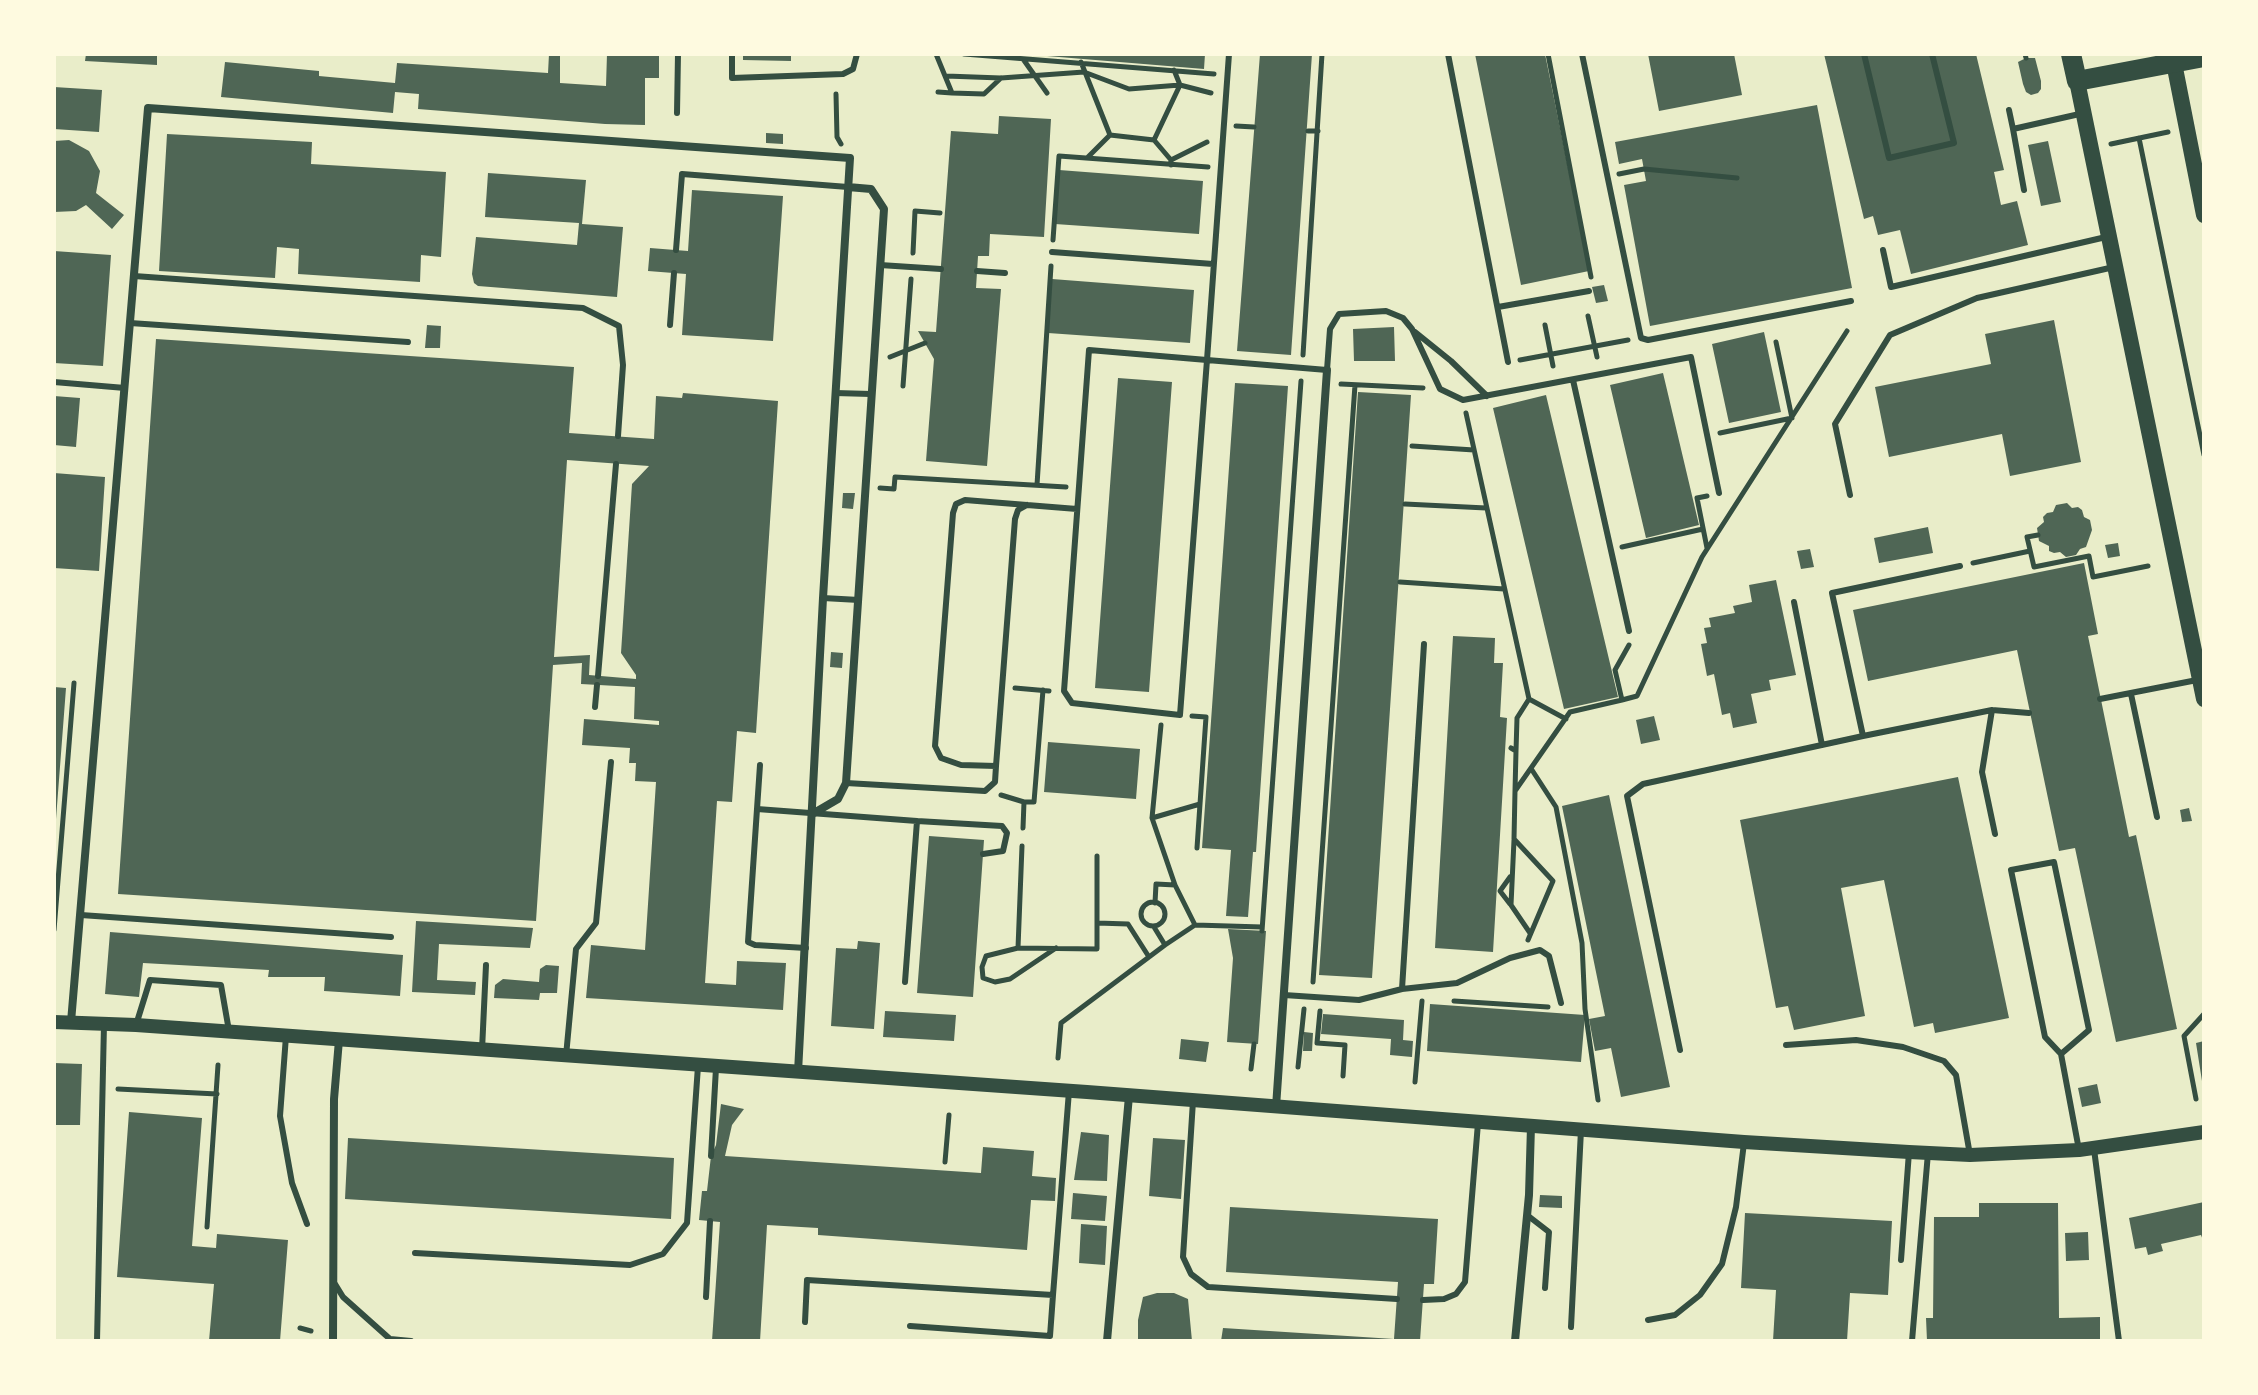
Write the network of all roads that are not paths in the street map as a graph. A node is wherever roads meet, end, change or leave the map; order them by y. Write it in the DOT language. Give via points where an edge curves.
graph roads {
  1 [pos="678,54"];
  2 [pos="732,54"];
  3 [pos="857,54"];
  4 [pos="1229,54"];
  5 [pos="1448,54"];
  6 [pos="1582,54"];
  7 [pos="1864,54"];
  8 [pos="1932,54"];
  9 [pos="2071,54"];
  10 [pos="2204,57"];
  11 [pos="2173,58"];
  12 [pos="2077,81"];
  13 [pos="2009,110"];
  14 [pos="677,113"];
  15 [pos="2084,113"];
  16 [pos="2013,129"];
  17 [pos="848,187"];
  18 [pos="2024,190"];
  19 [pos="2203,207"];
  20 [pos="2110,237"];
  21 [pos="676,250"];
  22 [pos="1883,250"];
  23 [pos="1052,252"];
  24 [pos="1213,264"];
  25 [pos="880,265"];
  26 [pos="2116,267"];
  27 [pos="941,269"];
  28 [pos="977,271"];
  29 [pos="674,273"];
  30 [pos="1005,273"];
  31 [pos="134,276"];
  32 [pos="1589,291"];
  33 [pos="1851,301"];
  34 [pos="1498,307"];
  35 [pos="130,323"];
  36 [pos="670,325"];
  37 [pos="1412,329"];
  38 [pos="408,342"];
  39 [pos="1207,360"];
  40 [pos="1508,362"];
  41 [pos="1327,370"];
  42 [pos="1573,380"];
  43 [pos="54,382"];
  44 [pos="125,388"];
  45 [pos="835,393"];
  46 [pos="871,394"];
  47 [pos="1487,396"];
  48 [pos="618,436"];
  49 [pos="616,464"];
  50 [pos="1719,493"];
  51 [pos="1850,495"];
  52 [pos="1027,505"];
  53 [pos="1077,509"];
  54 [pos="1960,566"];
  55 [pos="823,598"];
  56 [pos="859,600"];
  57 [pos="1794,602"];
  58 [pos="1629,631"];
  59 [pos="1424,644"];
  60 [pos="598,676"];
  61 [pos="2200,680"];
  62 [pos="597,685"];
  63 [pos="2131,694"];
  64 [pos="2100,699"];
  65 [pos="2204,699"];
  66 [pos="595,707"];
  67 [pos="1992,710"];
  68 [pos="2029,713"];
  69 [pos="1863,736"];
  70 [pos="1822,745"];
  71 [pos="611,762"];
  72 [pos="760,765"];
  73 [pos="996,766"];
  74 [pos="846,783"];
  75 [pos="757,809"];
  76 [pos="814,813"];
  77 [pos="2157,817"];
  78 [pos="917,821"];
  79 [pos="1995,834"];
  80 [pos="983,854"];
  81 [pos="81,915"];
  82 [pos="391,937"];
  83 [pos="806,948"];
  84 [pos="486,965"];
  85 [pos="905,982"];
  86 [pos="1402,989"];
  87 [pos="1284,995"];
  88 [pos="1561,1005"];
  89 [pos="54,1022"];
  90 [pos="71,1022"];
  91 [pos="104,1024"];
  92 [pos="136,1025"];
  93 [pos="229,1031"];
  94 [pos="286,1036"];
  95 [pos="339,1040"];
  96 [pos="1786,1045"];
  97 [pos="482,1050"];
  98 [pos="1680,1050"];
  99 [pos="2061,1054"];
  100 [pos="566,1056"];
  101 [pos="698,1066"];
  102 [pos="716,1068"];
  103 [pos="798,1073"];
  104 [pos="1069,1091"];
  105 [pos="1129,1096"];
  106 [pos="1193,1101"];
  107 [pos="1276,1107"];
  108 [pos="1478,1121"];
  109 [pos="1531,1126"];
  110 [pos="1581,1130"];
  111 [pos="2204,1132"];
  112 [pos="1744,1142"];
  113 [pos="2086,1150"];
  114 [pos="1909,1152"];
  115 [pos="1928,1153"];
  116 [pos="1970,1155"];
  117 [pos="711,1156"];
  118 [pos="1527,1215"];
  119 [pos="710,1221"];
  120 [pos="307,1224"];
  121 [pos="415,1253"];
  122 [pos="1901,1260"];
  123 [pos="333,1281"];
  124 [pos="1545,1288"];
  125 [pos="1053,1295"];
  126 [pos="706,1297"];
  127 [pos="1397,1299"];
  128 [pos="1423,1300"];
  129 [pos="1648,1320"];
  130 [pos="805,1322"];
  131 [pos="910,1326"];
  132 [pos="1571,1327"];
  133 [pos="97,1341"];
  134 [pos="333,1341"];
  135 [pos="411,1341"];
  136 [pos="1107,1341"];
  137 [pos="1515,1341"];
  138 [pos="1912,1341"];
  139 [pos="2119,1341"];
  1 -- 14 [label="lane"];
  2 -- 3 [label="lane" via="732,78 843,74 853,69"];
  4 -- 24 [label="lane"];
  5 -- 34 [label="lane"];
  6 -- 33 [label="lane" via="1641,338"];
  7 -- 8 [label="lane" via="1889,158 1954,143"];
  9 -- 12 [label="main road"];
  10 -- 11 [label="main road"];
  11 -- 12 [label="main road"];
  11 -- 19 [label="main road"];
  12 -- 15 [label="main road"];
  13 -- 16 [label="lane"];
  15 -- 16 [label="lane"];
  15 -- 20 [label="main road"];
  16 -- 18 [label="lane"];
  17 -- 21 [label="lane" via="682,174"];
  17 -- 25 [label="street" via="871,189 884,209"];
  17 -- 31 [label="street" via="850,158 148,108"];
  17 -- 45 [label="street"];
  20 -- 22 [label="lane" via="1891,287"];
  20 -- 26 [label="main road"];
  23 -- 24 [label="lane"];
  24 -- 39 [label="lane"];
  25 -- 27 [label="lane"];
  25 -- 46 [label="street"];
  26 -- 51 [label="lane" via="1977,298 1890,335 1835,424"];
  26 -- 61 [label="main road"];
  28 -- 30 [label="lane"];
  29 -- 36 [label="lane"];
  31 -- 35 [label="street"];
  31 -- 48 [label="lane" via="583,308 619,326 623,365"];
  32 -- 34 [label="lane"];
  34 -- 40 [label="lane"];
  35 -- 38 [label="lane"];
  35 -- 44 [label="street"];
  37 -- 41 [label="lane" via="1386,311 1339,314 1330,329"];
  37 -- 47 [label="lane"];
  37 -- 47 [label="lane" via="1440,389 1463,400"];
  39 -- 41 [label="lane"];
  39 -- 53 [label="lane" via="1089,350"];
  39 -- 53 [label="lane" via="1180,715 1080,705 1064,691"];
  41 -- 87 [label="street"];
  42 -- 47 [label="lane"];
  42 -- 50 [label="lane" via="1691,357"];
  42 -- 58 [label="lane"];
  43 -- 44 [label="lane"];
  44 -- 81 [label="street"];
  45 -- 46 [label="lane"];
  45 -- 55 [label="street"];
  46 -- 56 [label="street"];
  49 -- 60 [label="lane"];
  52 -- 53 [label="lane"];
  52 -- 73 [label="lane" via="1015,519"];
  52 -- 73 [label="lane" via="965,500 953,513 935,746 941,758 961,765"];
  54 -- 69 [label="lane" via="1832,593"];
  55 -- 56 [label="lane"];
  55 -- 76 [label="street"];
  56 -- 74 [label="street"];
  57 -- 70 [label="lane"];
  59 -- 86 [label="lane"];
  61 -- 63 [label="lane"];
  61 -- 65 [label="main road"];
  62 -- 66 [label="lane"];
  63 -- 64 [label="lane"];
  63 -- 77 [label="lane"];
  67 -- 68 [label="lane"];
  67 -- 69 [label="lane"];
  67 -- 79 [label="lane" via="1982,772"];
  69 -- 70 [label="lane"];
  70 -- 98 [label="lane" via="1643,784 1627,796"];
  71 -- 100 [label="lane" via="596,923 576,949"];
  72 -- 75 [label="lane"];
  73 -- 74 [label="lane" via="995,782 985,791"];
  74 -- 76 [label="street" via="838,799"];
  75 -- 76 [label="lane"];
  75 -- 83 [label="lane" via="748,942"];
  76 -- 78 [label="lane"];
  76 -- 83 [label="street"];
  78 -- 80 [label="lane" via="1002,826 1007,833 1003,851"];
  78 -- 85 [label="lane"];
  81 -- 82 [label="lane"];
  81 -- 90 [label="street"];
  83 -- 103 [label="street"];
  84 -- 97 [label="lane"];
  86 -- 87 [label="lane" via="1359,1000"];
  86 -- 88 [label="lane" via="1457,983 1540,950 1549,956"];
  87 -- 107 [label="street"];
  89 -- 90 [label="street"];
  90 -- 91 [label="street"];
  91 -- 92 [label="street"];
  91 -- 133 [label="lane"];
  92 -- 93 [label="street"];
  92 -- 93 [label="lane" via="150,980 221,985"];
  93 -- 94 [label="street"];
  94 -- 95 [label="street"];
  94 -- 120 [label="lane" via="280,1116 292,1183"];
  95 -- 97 [label="street"];
  95 -- 123 [label="street"];
  96 -- 116 [label="lane" via="1856,1040 1903,1047 1944,1061 1956,1075"];
  97 -- 100 [label="street"];
  99 -- 99 [label="lane" via="2045,1037 2011,870 2054,862 2089,1030"];
  99 -- 113 [label="lane"];
  100 -- 101 [label="street"];
  101 -- 102 [label="street"];
  101 -- 121 [label="lane" via="687,1223 663,1254 630,1265"];
  102 -- 103 [label="street"];
  102 -- 117 [label="lane"];
  103 -- 104 [label="street"];
  104 -- 105 [label="street"];
  104 -- 125 [label="lane"];
  105 -- 106 [label="street"];
  105 -- 136 [label="street"];
  106 -- 107 [label="street"];
  106 -- 127 [label="lane" via="1183,1257 1191,1274 1208,1287"];
  107 -- 108 [label="street"];
  108 -- 109 [label="street"];
  108 -- 128 [label="lane" via="1465,1282 1456,1294"];
  109 -- 110 [label="street"];
  109 -- 118 [label="street"];
  110 -- 112 [label="street"];
  110 -- 132 [label="lane"];
  111 -- 113 [label="street"];
  112 -- 114 [label="street"];
  112 -- 129 [label="lane" via="1722,1264 1700,1295 1675,1315"];
  113 -- 116 [label="street"];
  113 -- 139 [label="lane"];
  114 -- 115 [label="street"];
  114 -- 122 [label="lane"];
  115 -- 116 [label="street"];
  115 -- 138 [label="lane"];
  118 -- 124 [label="lane" via="1549,1232"];
  118 -- 137 [label="street"];
  119 -- 126 [label="lane"];
  123 -- 134 [label="street"];
  123 -- 135 [label="lane" via="343,1297 390,1339"];
  125 -- 130 [label="lane" via="807,1280"];
  125 -- 131 [label="lane" via="1050,1336"];
}
